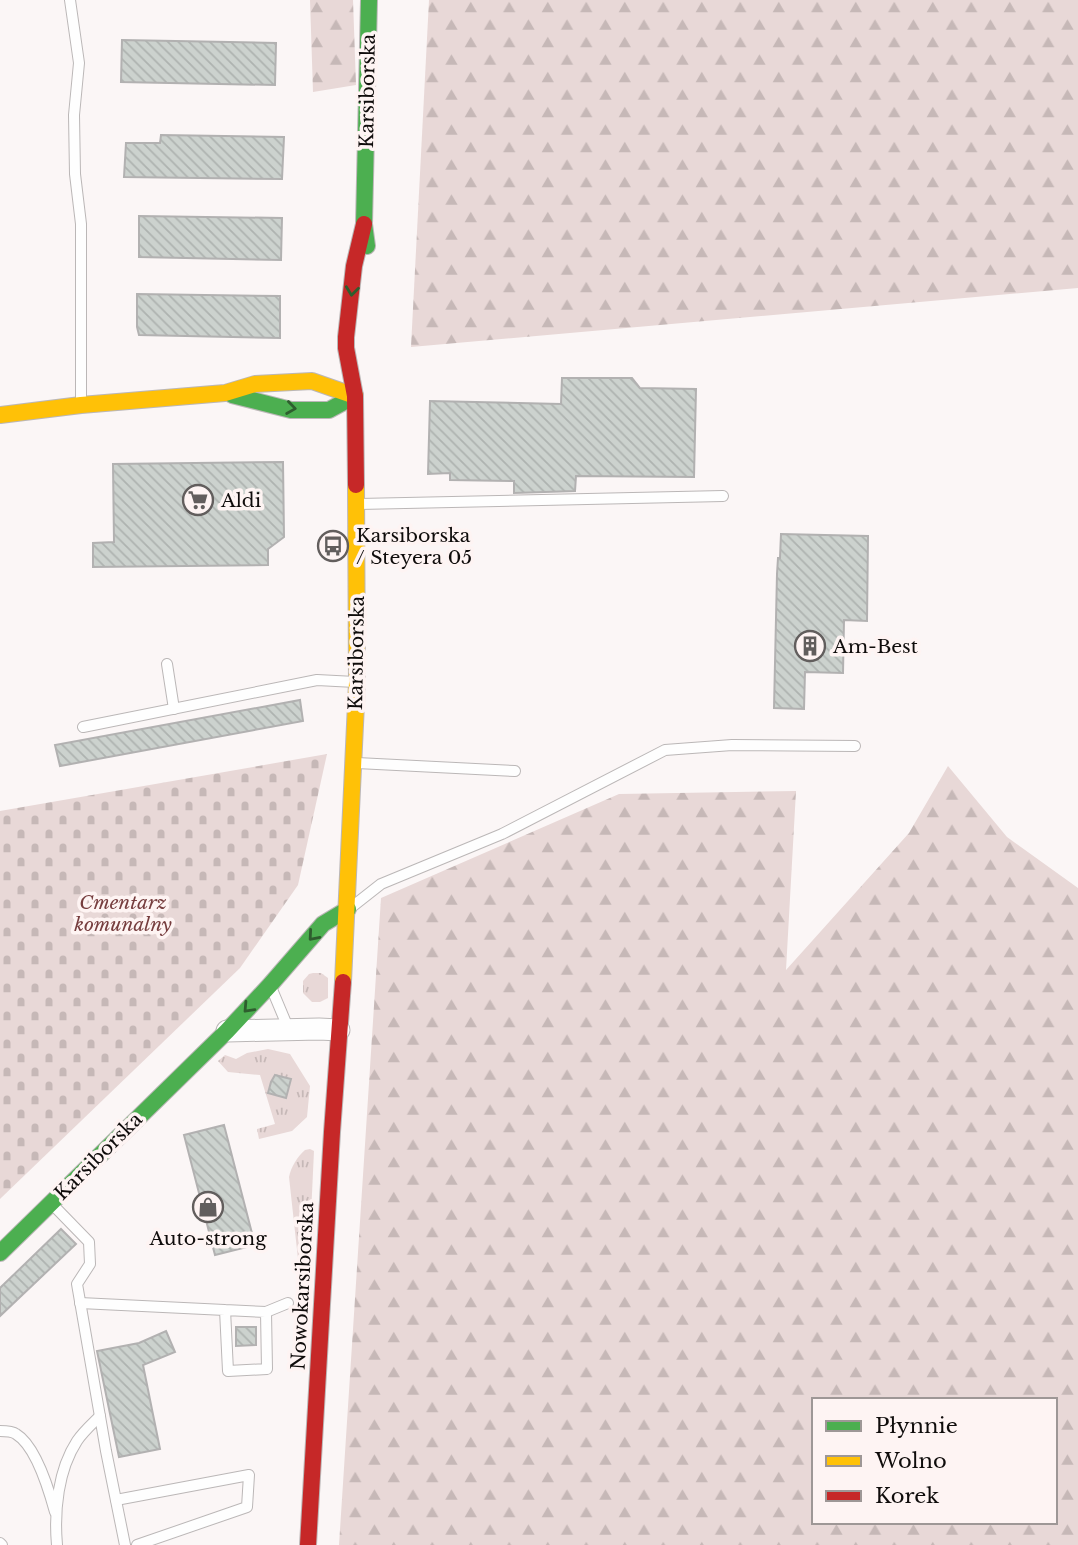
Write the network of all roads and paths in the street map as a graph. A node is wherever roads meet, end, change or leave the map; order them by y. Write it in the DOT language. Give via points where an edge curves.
graph roads {
  1 [pos="70,0"];
  2 [pos="369,0"];
  3 [pos="364,224"];
  4 [pos="370,267"];
  5 [pos="365,360"];
  6 [pos="225,393"];
  7 [pos="355,396"];
  8 [pos="81,405"];
  9 [pos="0,415"];
  10 [pos="723,496"];
  11 [pos="356,504"];
  12 [pos="167,664"];
  13 [pos="357,682"];
  14 [pos="174,709"];
  15 [pos="83,727"];
  16 [pos="855,746"];
  17 [pos="354,762"];
  18 [pos="515,771"];
  19 [pos="348,909"];
  20 [pos="270,985"];
  21 [pos="289,1030"];
  22 [pos="339,1030"];
  23 [pos="227,1031"];
  24 [pos="51,1203"];
  25 [pos="0,1253"];
  26 [pos="80,1303"];
  27 [pos="288,1303"];
  28 [pos="225,1310"];
  29 [pos="266,1312"];
  30 [pos="100,1416"];
  31 [pos="0,1431"];
  32 [pos="116,1500"];
  33 [pos="57,1518"];
  34 [pos="57,1545"];
  35 [pos="125,1545"];
  36 [pos="137,1545"];
  37 [pos="308,1545"];
  1 -- 8 [label="lane" via="79,63 74,115 81,224"];
  2 -- 3 [label="main road, Karsiborska"];
  3 -- 4 [label="main road, Karsiborska"];
  3 -- 7 [label="main road, Karsiborska, one-way" via="346,337"];
  5 -- 7 [label="main road, Karsiborska"];
  6 -- 7 [label="main road" via="254,384 312,381"];
  6 -- 7 [label="main road, one-way" via="291,410 329,410"];
  6 -- 8 [label="main road"];
  7 -- 11 [label="main road, Karsiborska"];
  8 -- 9 [label="main road"];
  10 -- 11 [label="lane"];
  11 -- 13 [label="main road, Karsiborska"];
  12 -- 14 [label="lane"];
  13 -- 14 [label="lane" via="317,680"];
  13 -- 17 [label="main road, Karsiborska"];
  14 -- 15 [label="lane"];
  16 -- 19 [label="lane" via="732,745 664,750 502,834 381,884"];
  17 -- 18 [label="lane"];
  17 -- 19 [label="main road, Karsiborska"];
  19 -- 20 [label="main road, Karsiborska, one-way" via="323,924"];
  19 -- 22 [label="main road, Karsiborska"];
  20 -- 21 [label="lane"];
  20 -- 23 [label="main road, Karsiborska, one-way"];
  21 -- 22 [label="street"];
  21 -- 23 [label="street"];
  22 -- 37 [label="main road, Nowokarsiborska"];
  23 -- 24 [label="main road, Karsiborska"];
  24 -- 25 [label="main road, Karsiborska"];
  24 -- 26 [label="lane" via="89,1242 90,1264 77,1284"];
  26 -- 28 [label="lane"];
  26 -- 30 [label="lane"];
  27 -- 29 [label="lane"];
  28 -- 29 [label="lane"];
  28 -- 29 [label="lane" via="228,1371 267,1369"];
  30 -- 32 [label="lane"];
  30 -- 33 [label="lane" via="77,1441 67,1462 59,1486"];
  31 -- 33 [label="lane" via="14,1432 28,1445"];
  32 -- 35 [label="lane"];
  32 -- 36 [label="lane" via="249,1475 247,1507"];
  33 -- 34 [label="lane"];
}
